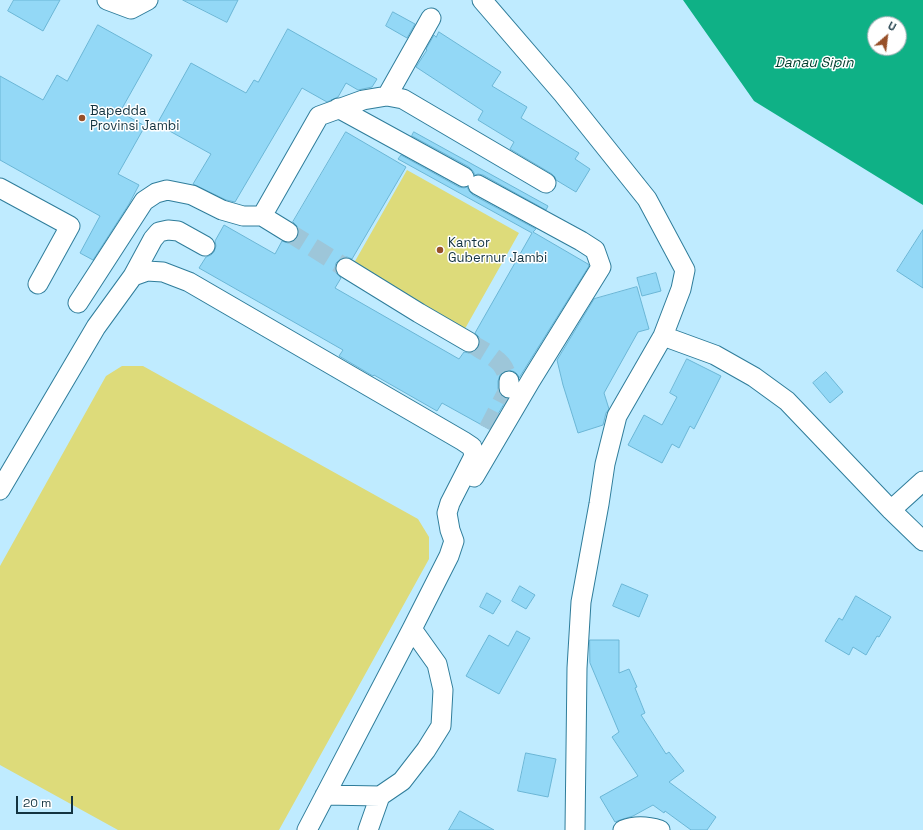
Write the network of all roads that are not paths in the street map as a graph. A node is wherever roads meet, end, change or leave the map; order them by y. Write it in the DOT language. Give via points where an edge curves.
graph roads {
  1 [pos="107,0"];
  2 [pos="148,0"];
  3 [pos="482,0"];
  4 [pos="431,18"];
  5 [pos="387,96"];
  6 [pos="338,108"];
  7 [pos="546,182"];
  8 [pos="0,188"];
  9 [pos="262,216"];
  10 [pos="288,232"];
  11 [pos="205,246"];
  12 [pos="346,268"];
  13 [pos="133,276"];
  14 [pos="38,284"];
  15 [pos="78,303"];
  16 [pos="663,336"];
  17 [pos="469,342"];
  18 [pos="488,429"];
  19 [pos="474,456"];
  20 [pos="923,481"];
  21 [pos="1,488"];
  22 [pos="462,497"];
  23 [pos="891,510"];
  24 [pos="923,540"];
  25 [pos="412,629"];
  26 [pos="325,795"];
  27 [pos="380,796"];
  28 [pos="307,830"];
  29 [pos="368,830"];
  30 [pos="575,830"];
  31 [pos="623,830"];
  32 [pos="660,830"];
  1 -- 2 [label="street" via="131,9"];
  3 -- 16 [label="street" via="563,94 647,199 674,248 684,270 681,289"];
  4 -- 5 [label="street"];
  5 -- 6 [label="street"];
  5 -- 7 [label="street" via="403,99"];
  6 -- 9 [label="street" via="319,116"];
  6 -- 22 [label="street" via="595,250 600,267"];
  8 -- 14 [label="street" via="70,226"];
  9 -- 10 [label="street"];
  9 -- 15 [label="street" via="243,216 222,210 192,195 167,190 156,193 144,201"];
  11 -- 13 [label="street" via="178,231 159,232"];
  12 -- 17 [label="street"];
  13 -- 19 [label="street" via="147,271 163,272 189,282 463,441 472,447"];
  13 -- 21 [label="street" via="96,327"];
  16 -- 23 [label="street" via="715,355 754,377 781,397"];
  16 -- 30 [label="street" via="617,416 605,464 581,602 577,668"];
  18 -- 19 [label="street"];
  19 -- 25 [label="street" via="447,513 454,541 449,556"];
  20 -- 23 [label="street"];
  23 -- 24 [label="street"];
  25 -- 26 [label="street"];
  25 -- 27 [label="street" via="437,664 443,690 441,726 402,781"];
  26 -- 27 [label="street"];
  26 -- 28 [label="street"];
  27 -- 29 [label="street"];
  31 -- 32 [label="street" via="640,826"];
}
